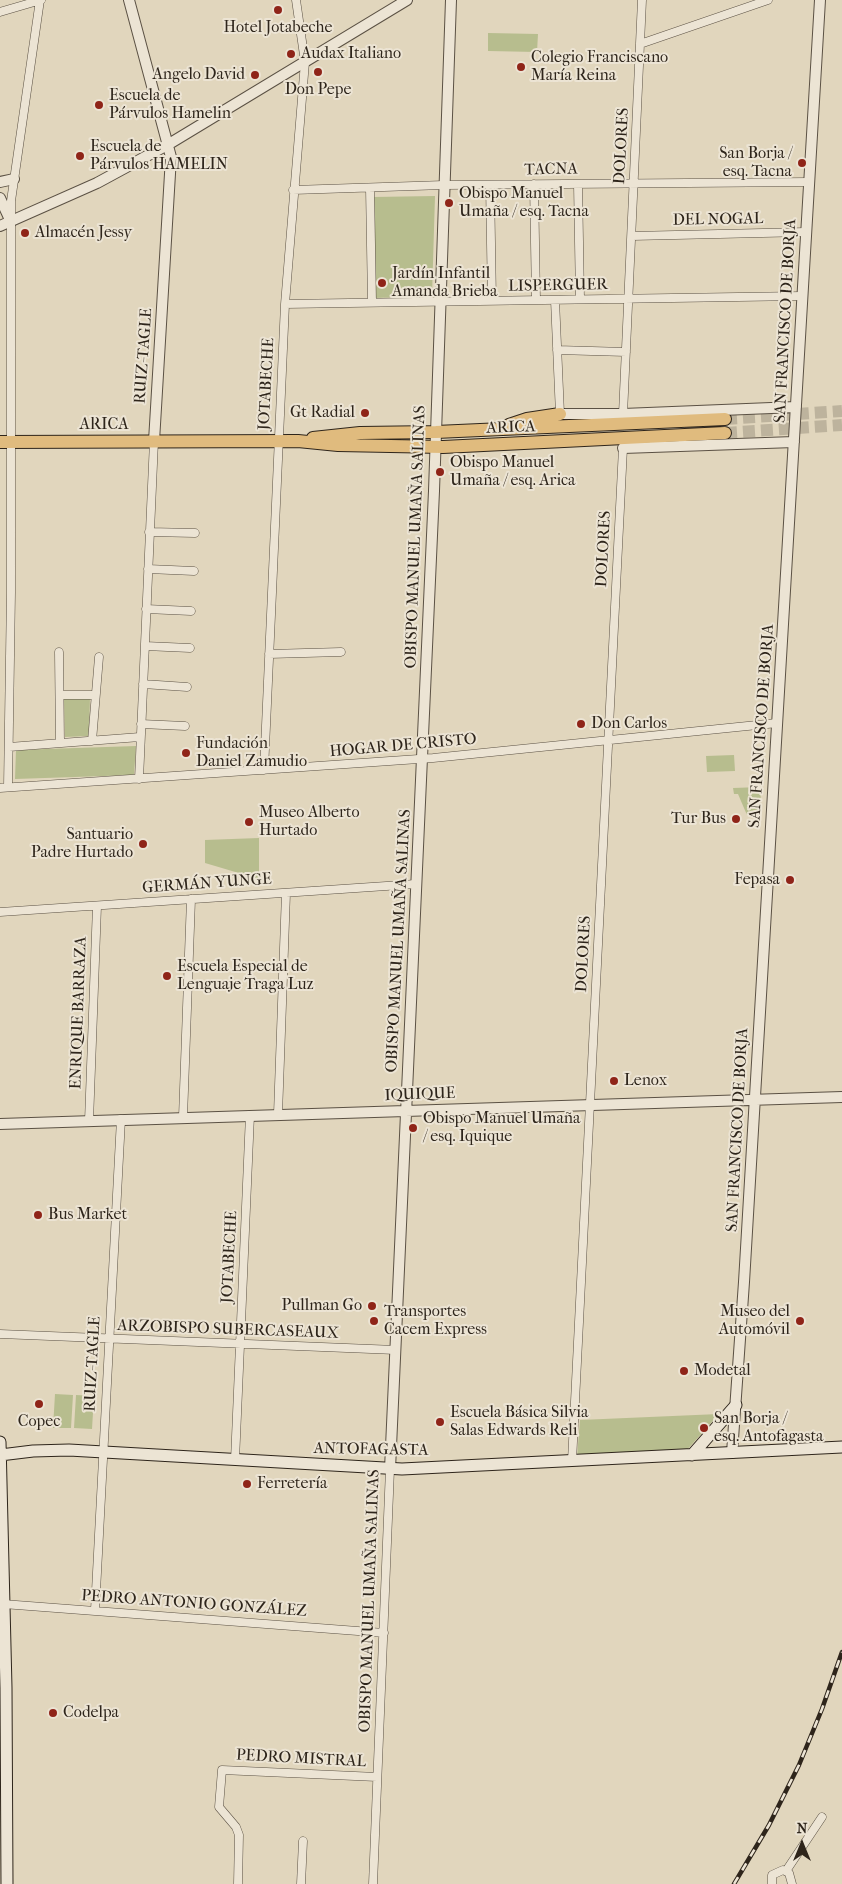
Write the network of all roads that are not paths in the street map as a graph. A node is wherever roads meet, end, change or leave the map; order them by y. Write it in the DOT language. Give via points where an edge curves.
graph roads {
  1 [pos="40,0"];
  2 [pos="129,0"];
  3 [pos="296,0"];
  4 [pos="407,0"];
  5 [pos="451,0"];
  6 [pos="642,0"];
  7 [pos="768,0"];
  8 [pos="820,0"];
  9 [pos="0,12"];
  10 [pos="640,44"];
  11 [pos="305,62"];
  12 [pos="169,144"];
  13 [pos="14,179"];
  14 [pos="0,182"];
  15 [pos="808,182"];
  16 [pos="634,183"];
  17 [pos="534,184"];
  18 [pos="578,184"];
  19 [pos="490,185"];
  20 [pos="444,186"];
  21 [pos="370,188"];
  22 [pos="293,190"];
  23 [pos="0,198"];
  24 [pos="10,222"];
  25 [pos="0,226"];
  26 [pos="806,232"];
  27 [pos="632,236"];
  28 [pos="802,296"];
  29 [pos="580,299"];
  30 [pos="629,299"];
  31 [pos="536,300"];
  32 [pos="555,300"];
  33 [pos="440,301"];
  34 [pos="492,301"];
  35 [pos="372,302"];
  36 [pos="285,304"];
  37 [pos="558,350"];
  38 [pos="626,352"];
  39 [pos="796,407"];
  40 [pos="560,414"];
  41 [pos="623,414"];
  42 [pos="725,419"];
  43 [pos="494,430"];
  44 [pos="436,432"];
  45 [pos="726,433"];
  46 [pos="154,441"];
  47 [pos="278,441"];
  48 [pos="298,441"];
  49 [pos="6,442"];
  50 [pos="794,442"];
  51 [pos="521,444"];
  52 [pos="436,446"];
  53 [pos="623,448"];
  54 [pos="150,532"];
  55 [pos="195,534"];
  56 [pos="148,569"];
  57 [pos="194,572"];
  58 [pos="146,609"];
  59 [pos="191,611"];
  60 [pos="144,646"];
  61 [pos="190,648"];
  62 [pos="59,652"];
  63 [pos="340,652"];
  64 [pos="268,654"];
  65 [pos="99,657"];
  66 [pos="143,684"];
  67 [pos="187,687"];
  68 [pos="94,694"];
  69 [pos="60,696"];
  70 [pos="777,723"];
  71 [pos="141,724"];
  72 [pos="185,726"];
  73 [pos="140,737"];
  74 [pos="92,741"];
  75 [pos="608,741"];
  76 [pos="60,743"];
  77 [pos="9,747"];
  78 [pos="422,759"];
  79 [pos="264,770"];
  80 [pos="139,779"];
  81 [pos="4,788"];
  82 [pos="416,884"];
  83 [pos="286,893"];
  84 [pos="191,899"];
  85 [pos="97,906"];
  86 [pos="0,912"];
  87 [pos="842,1097"];
  88 [pos="755,1099"];
  89 [pos="590,1104"];
  90 [pos="406,1110"];
  91 [pos="278,1114"];
  92 [pos="250,1115"];
  93 [pos="184,1117"];
  94 [pos="121,1119"];
  95 [pos="89,1121"];
  96 [pos="0,1124"];
  97 [pos="0,1334"];
  98 [pos="109,1338"];
  99 [pos="240,1344"];
  100 [pos="396,1350"];
  101 [pos="736,1405"];
  102 [pos="0,1441"];
  103 [pos="842,1442"];
  104 [pos="836,1447"];
  105 [pos="22,1451"];
  106 [pos="103,1453"];
  107 [pos="732,1453"];
  108 [pos="1,1455"];
  109 [pos="692,1455"];
  110 [pos="234,1460"];
  111 [pos="572,1461"];
  112 [pos="390,1469"];
  113 [pos="2,1604"];
  114 [pos="95,1610"];
  115 [pos="384,1633"];
  116 [pos="377,1777"];
  117 [pos="822,1817"];
  118 [pos="303,1842"];
  119 [pos="786,1870"];
  120 [pos="7,1884"];
  121 [pos="238,1884"];
  122 [pos="301,1884"];
  123 [pos="373,1884"];
  124 [pos="772,1884"];
  125 [pos="792,1884"];
  1 -- 9 [label="street"];
  1 -- 13 [label="street"];
  2 -- 12 [label="street, RUIZ-TAGLE"];
  3 -- 11 [label="street, JOTABECHE"];
  4 -- 11 [label="street"];
  5 -- 20 [label="street, OBISPO MANUEL UMAÑA SALINAS"];
  6 -- 10 [label="street, DOLORES"];
  7 -- 10 [label="street"];
  8 -- 15 [label="street, SAN FRANCISCO DE BORJA"];
  10 -- 16 [label="street, DOLORES"];
  11 -- 12 [label="street"];
  11 -- 22 [label="street, JOTABECHE"];
  12 -- 24 [label="street" via="97,183"];
  12 -- 46 [label="street, RUIZ-TAGLE" via="171,164"];
  13 -- 14 [label="street"];
  13 -- 24 [label="street"];
  15 -- 16 [label="street, TACNA"];
  15 -- 26 [label="street, SAN FRANCISCO DE BORJA"];
  16 -- 18 [label="street, TACNA"];
  16 -- 27 [label="street, DOLORES"];
  17 -- 18 [label="street, TACNA"];
  17 -- 19 [label="street, TACNA"];
  17 -- 31 [label="street"];
  18 -- 29 [label="street"];
  19 -- 20 [label="street, TACNA"];
  19 -- 34 [label="street"];
  20 -- 21 [label="street, TACNA"];
  20 -- 33 [label="street, OBISPO MANUEL UMAÑA SALINAS"];
  21 -- 22 [label="street, TACNA"];
  21 -- 35 [label="street"];
  22 -- 36 [label="street, JOTABECHE"];
  23 -- 24 [label="street"];
  24 -- 25 [label="street"];
  24 -- 49 [label="street"];
  26 -- 27 [label="street, DEL NOGAL"];
  26 -- 28 [label="street, SAN FRANCISCO DE BORJA"];
  27 -- 30 [label="street, DOLORES"];
  28 -- 30 [label="street, LISPERGUER"];
  28 -- 39 [label="street, SAN FRANCISCO DE BORJA"];
  29 -- 30 [label="street, LISPERGUER"];
  29 -- 32 [label="street, LISPERGUER"];
  30 -- 38 [label="street, DOLORES"];
  31 -- 32 [label="street, LISPERGUER"];
  31 -- 34 [label="street, LISPERGUER"];
  32 -- 37 [label="street"];
  33 -- 34 [label="street, LISPERGUER"];
  33 -- 35 [label="street, LISPERGUER"];
  33 -- 44 [label="street, OBISPO MANUEL UMAÑA SALINAS"];
  35 -- 36 [label="street, LISPERGUER"];
  36 -- 47 [label="street, JOTABECHE"];
  37 -- 38 [label="street"];
  37 -- 40 [label="street"];
  38 -- 41 [label="street, DOLORES"];
  39 -- 41 [label="street"];
  39 -- 50 [label="street, SAN FRANCISCO DE BORJA"];
  40 -- 41 [label="street"];
  40 -- 43 [label="main road" via="527,419"];
  42 -- 43 [label="main road, ARICA"];
  43 -- 44 [label="main road, ARICA"];
  44 -- 48 [label="main road, ARICA" via="360,432"];
  44 -- 52 [label="street, OBISPO MANUEL UMAÑA SALINAS"];
  45 -- 51 [label="main road, ARICA"];
  46 -- 47 [label="main road, ARICA"];
  46 -- 49 [label="main road, ARICA"];
  46 -- 54 [label="street, RUIZ-TAGLE"];
  47 -- 48 [label="main road, ARICA"];
  47 -- 64 [label="street, JOTABECHE"];
  48 -- 52 [label="main road, ARICA" via="338,445"];
  49 -- 77 [label="street"];
  50 -- 53 [label="street"];
  50 -- 70 [label="street, SAN FRANCISCO DE BORJA"];
  51 -- 52 [label="main road, ARICA"];
  51 -- 53 [label="main road"];
  52 -- 78 [label="street, OBISPO MANUEL UMAÑA SALINAS"];
  53 -- 75 [label="street, DOLORES"];
  54 -- 55 [label="street"];
  54 -- 56 [label="street, RUIZ-TAGLE"];
  56 -- 57 [label="street"];
  56 -- 58 [label="street, RUIZ-TAGLE"];
  58 -- 59 [label="street"];
  58 -- 60 [label="street, RUIZ-TAGLE"];
  60 -- 61 [label="street"];
  60 -- 66 [label="street, RUIZ-TAGLE"];
  62 -- 69 [label="street"];
  63 -- 64 [label="street"];
  64 -- 79 [label="street, JOTABECHE"];
  65 -- 68 [label="street"];
  66 -- 67 [label="street"];
  66 -- 71 [label="street, RUIZ-TAGLE"];
  68 -- 69 [label="street"];
  68 -- 74 [label="street"];
  69 -- 76 [label="street"];
  70 -- 75 [label="street, HOGAR DE CRISTO"];
  70 -- 88 [label="street, SAN FRANCISCO DE BORJA"];
  71 -- 72 [label="street"];
  71 -- 73 [label="street, RUIZ-TAGLE"];
  73 -- 74 [label="street"];
  73 -- 80 [label="street, RUIZ-TAGLE"];
  74 -- 76 [label="street"];
  75 -- 78 [label="street, HOGAR DE CRISTO"];
  75 -- 89 [label="street, DOLORES"];
  76 -- 77 [label="street"];
  77 -- 81 [label="street"];
  78 -- 79 [label="street, HOGAR DE CRISTO"];
  78 -- 82 [label="street, OBISPO MANUEL UMAÑA SALINAS"];
  79 -- 80 [label="street, HOGAR DE CRISTO"];
  80 -- 81 [label="street, HOGAR DE CRISTO"];
  82 -- 83 [label="street, GERMÁN YUNGE"];
  82 -- 90 [label="street, OBISPO MANUEL UMAÑA SALINAS"];
  83 -- 84 [label="street, GERMÁN YUNGE"];
  83 -- 91 [label="street"];
  84 -- 85 [label="street, GERMÁN YUNGE"];
  84 -- 93 [label="street"];
  85 -- 86 [label="street, GERMÁN YUNGE"];
  85 -- 95 [label="street, ENRIQUE BARRAZA"];
  87 -- 88 [label="street, IQUIQUE"];
  88 -- 89 [label="street, IQUIQUE"];
  88 -- 101 [label="street, SAN FRANCISCO DE BORJA"];
  89 -- 90 [label="street, IQUIQUE"];
  89 -- 111 [label="street, DOLORES"];
  90 -- 91 [label="street, IQUIQUE"];
  90 -- 100 [label="street, OBISPO MANUEL UMAÑA SALINAS"];
  91 -- 92 [label="street, IQUIQUE"];
  92 -- 93 [label="street, IQUIQUE"];
  92 -- 99 [label="street, JOTABECHE"];
  93 -- 94 [label="street, IQUIQUE"];
  94 -- 95 [label="street, IQUIQUE"];
  94 -- 98 [label="street, RUIZ-TAGLE"];
  95 -- 96 [label="street, IQUIQUE"];
  97 -- 98 [label="street, ARZOBISPO SUBERCASEAUX"];
  98 -- 99 [label="street, ARZOBISPO SUBERCASEAUX"];
  98 -- 106 [label="street, RUIZ-TAGLE"];
  99 -- 100 [label="street, ARZOBISPO SUBERCASEAUX"];
  99 -- 110 [label="street, JOTABECHE"];
  100 -- 112 [label="street, OBISPO MANUEL UMAÑA SALINAS"];
  101 -- 107 [label="street, SAN FRANCISCO DE BORJA"];
  101 -- 109 [label="main road"];
  102 -- 105 [label="main road"];
  102 -- 108 [label="main road"];
  103 -- 104 [label="main road, ANTOFAGASTA"];
  104 -- 107 [label="main road, ANTOFAGASTA"];
  105 -- 106 [label="main road, ANTOFAGASTA"];
  105 -- 108 [label="main road, ANTOFAGASTA"];
  106 -- 110 [label="main road, ANTOFAGASTA"];
  106 -- 114 [label="street, RUIZ-TAGLE"];
  107 -- 109 [label="main road, ANTOFAGASTA"];
  108 -- 113 [label="main road"];
  109 -- 111 [label="main road, ANTOFAGASTA"];
  110 -- 112 [label="main road, ANTOFAGASTA"];
  111 -- 112 [label="main road, ANTOFAGASTA"];
  112 -- 115 [label="street, OBISPO MANUEL UMAÑA SALINAS"];
  113 -- 114 [label="street, PEDRO ANTONIO GONZÁLEZ"];
  113 -- 120 [label="main road"];
  114 -- 115 [label="street, PEDRO ANTONIO GONZÁLEZ"];
  115 -- 116 [label="street, OBISPO MANUEL UMAÑA SALINAS"];
  116 -- 121 [label="street, PEDRO MISTRAL" via="221,1772 218,1804 239,1835"];
  116 -- 123 [label="street, OBISPO MANUEL UMAÑA SALINAS"];
  117 -- 119 [label="street"];
  118 -- 122 [label="street"];
  119 -- 124 [label="street" via="774,1873"];
  119 -- 125 [label="street"];
}
